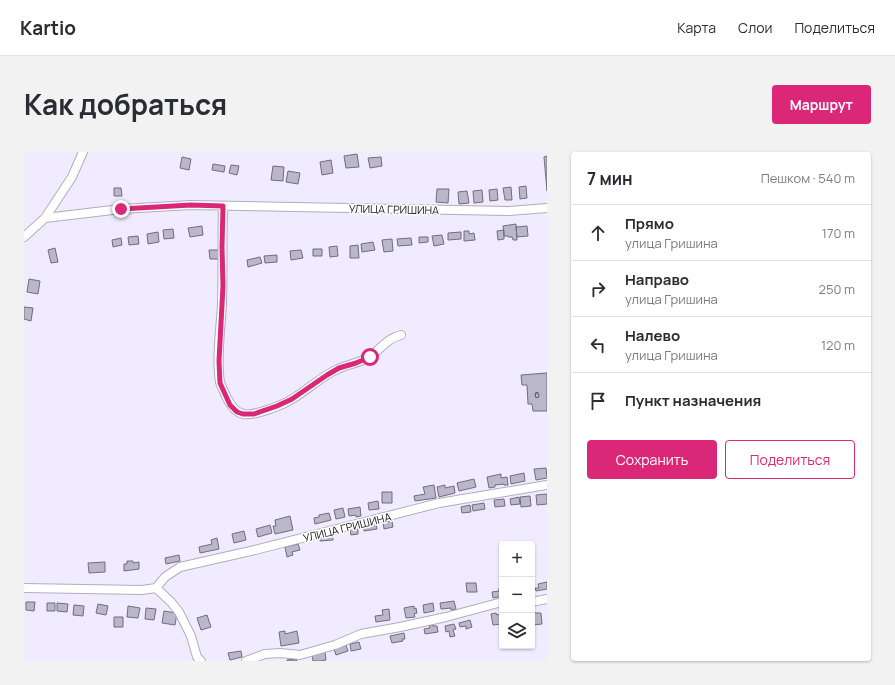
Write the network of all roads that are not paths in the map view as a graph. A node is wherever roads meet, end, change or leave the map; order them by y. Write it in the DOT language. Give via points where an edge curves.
graph roads {
  1 [pos="83,152"];
  2 [pos="223,206"];
  3 [pos="544,209"];
  4 [pos="44,218"];
  5 [pos="24,237"];
  6 [pos="401,335"];
  7 [pos="547,485"];
  8 [pos="24,588"];
  9 [pos="156,588"];
  10 [pos="547,599"];
  11 [pos="535,601"];
  12 [pos="499,603"];
  13 [pos="202,661"];
  14 [pos="246,661"];
  1 -- 4 [label="street" via="72,177"];
  2 -- 3 [label="street, УЛИЦА ГРИШИНА" via="509,211"];
  2 -- 4 [label="street, УЛИЦА ГРИШИНА" via="121,209"];
  2 -- 6 [label="street" via="220,383 230,405 237,412 254,414 292,399 339,368 370,357 384,344"];
  4 -- 5 [label="street"];
  7 -- 9 [label="street, УЛИЦА ГРИШИНА" via="439,503 180,567 165,577"];
  8 -- 9 [label="street"];
  9 -- 13 [label="street" via="179,612 192,636 197,657"];
  10 -- 11 [label="street"];
  12 -- 14 [label="street" via="446,617 361,634 300,655 265,654"];
}
